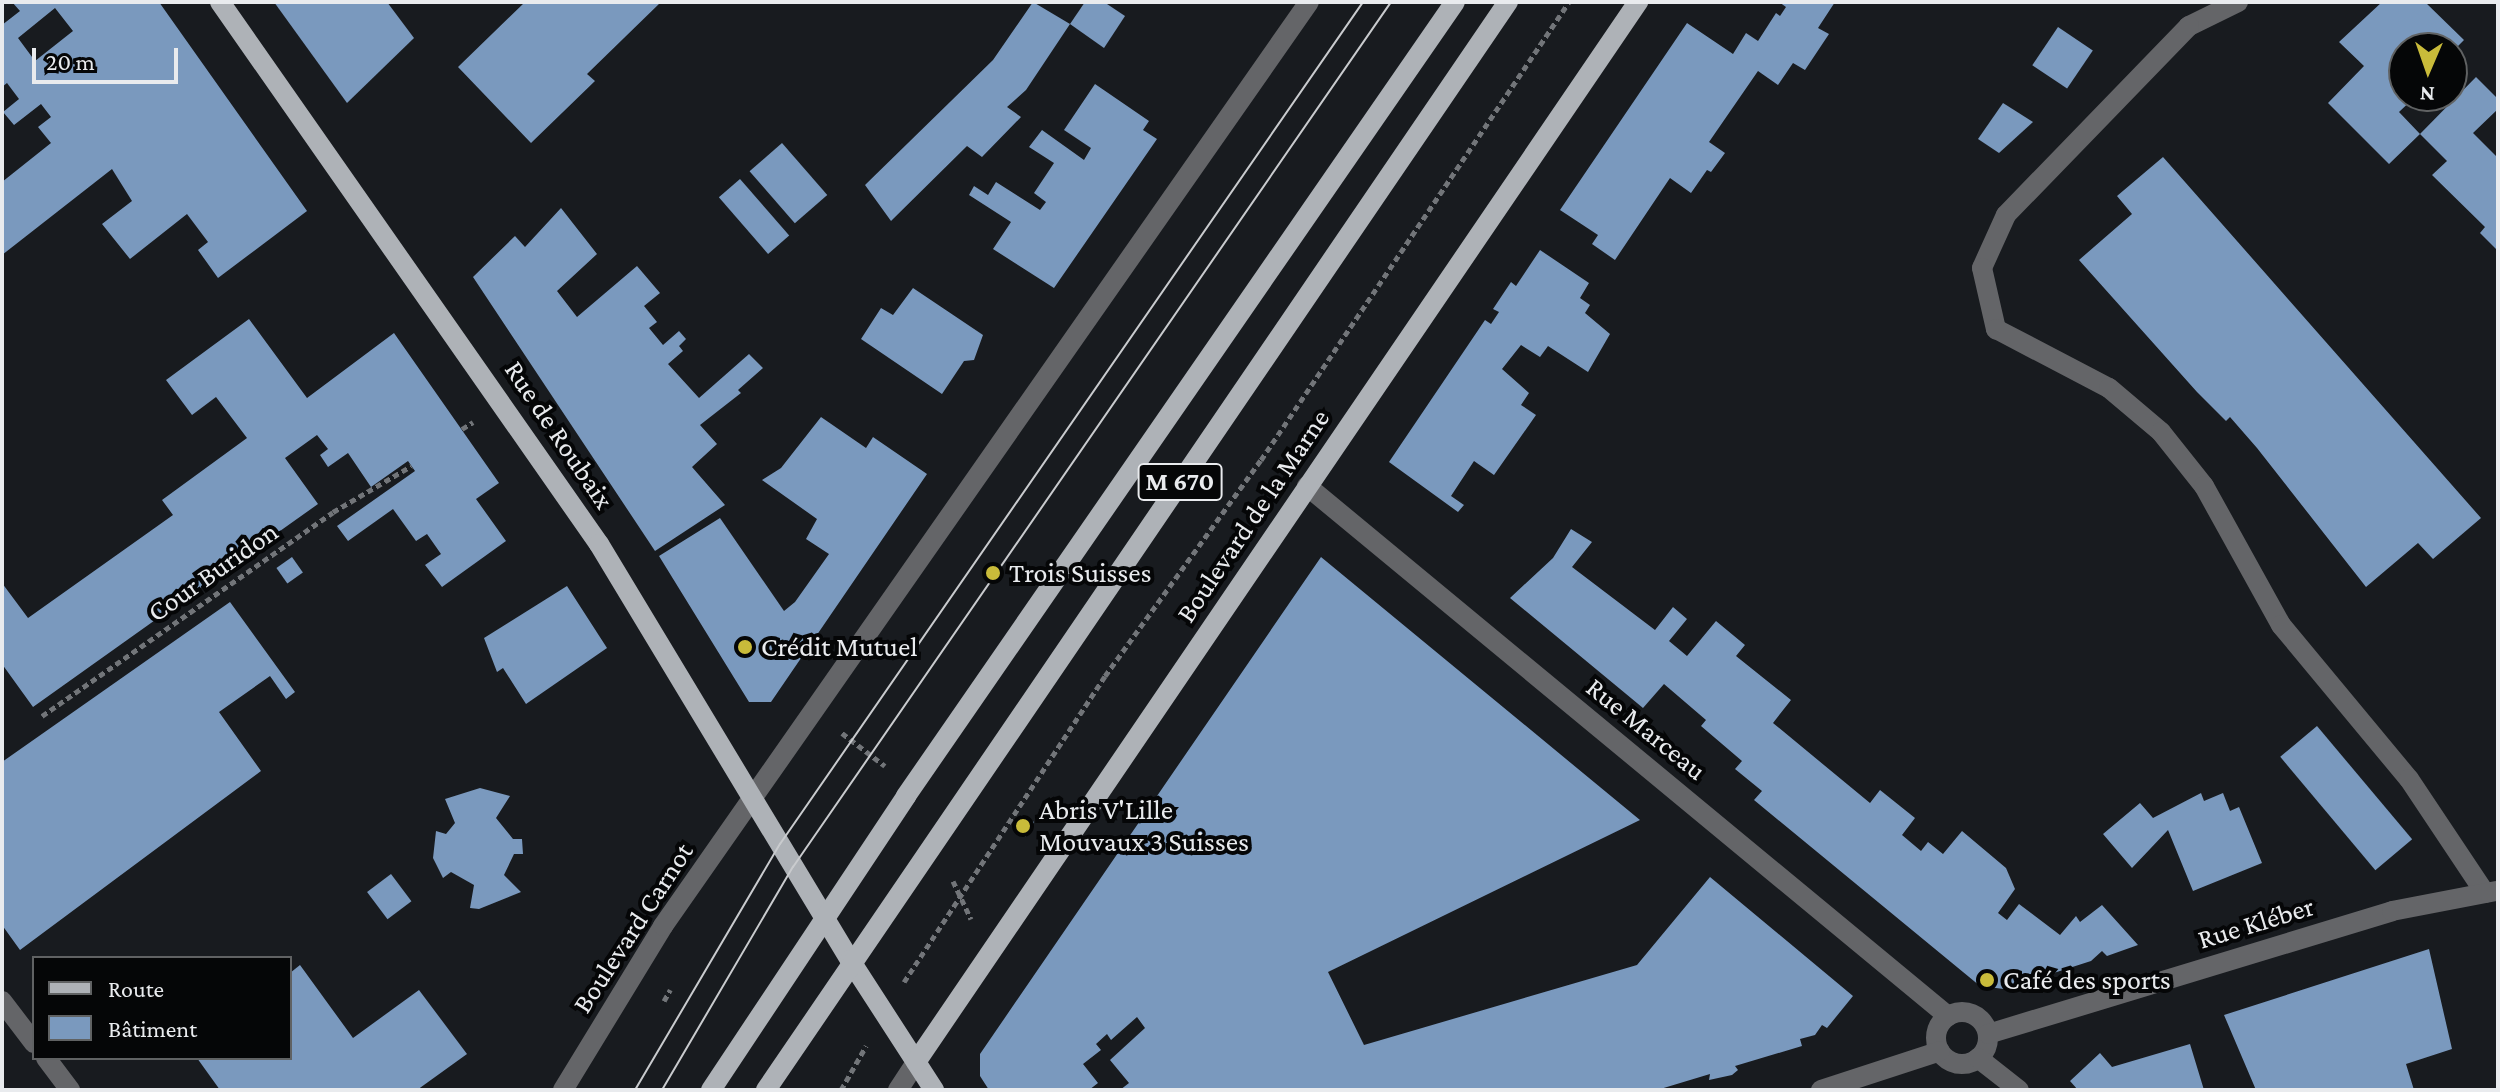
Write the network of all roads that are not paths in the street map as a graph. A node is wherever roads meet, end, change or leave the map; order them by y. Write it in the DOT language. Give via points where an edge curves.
graph roads {
  1 [pos="220,2"];
  2 [pos="1309,2"];
  3 [pos="1455,2"];
  4 [pos="1508,2"];
  5 [pos="1638,2"];
  6 [pos="2238,2"];
  7 [pos="1307,486"];
  8 [pos="753,800"];
  9 [pos="2492,892"];
  10 [pos="825,917"];
  11 [pos="850,960"];
  12 [pos="2,1001"];
  13 [pos="1948,1016"];
  14 [pos="1988,1034"];
  15 [pos="32,1040"];
  16 [pos="1940,1051"];
  17 [pos="1978,1058"];
  18 [pos="48,1060"];
  19 [pos="916,1062"];
  20 [pos="70,1090"];
  21 [pos="563,1090"];
  22 [pos="711,1090"];
  23 [pos="766,1090"];
  24 [pos="898,1090"];
  25 [pos="934,1090"];
  26 [pos="1821,1090"];
  27 [pos="2019,1090"];
  1 -- 8 [label="main road, Rue de Roubaix" via="599,544"];
  2 -- 8 [label="street"];
  3 -- 10 [label="main road, M 670"];
  4 -- 11 [label="main road, M 670"];
  5 -- 7 [label="main road, Boulevard de la Marne"];
  6 -- 9 [label="street" via="2189,26 2006,215 1982,268 1996,329 2109,388 2161,432 2210,496 2281,625 2409,779"];
  7 -- 13 [label="street, Rue Marceau"];
  7 -- 19 [label="main road, Boulevard de la Marne"];
  8 -- 10 [label="main road, Rue de Roubaix"];
  8 -- 21 [label="street, Boulevard Carnot" via="663,926"];
  9 -- 14 [label="street, Rue Kléber" via="2392,911"];
  10 -- 11 [label="main road, Rue de Roubaix"];
  10 -- 22 [label="main road, M 670"];
  11 -- 19 [label="main road, Rue de Roubaix"];
  11 -- 23 [label="main road, M 670"];
  12 -- 15 [label="street"];
  13 -- 14 [label="street" via="1973,1014"];
  13 -- 16 [label="street" via="1937,1032"];
  14 -- 17 [label="street"];
  16 -- 17 [label="street" via="1962,1064"];
  16 -- 26 [label="street"];
  17 -- 27 [label="street"];
  18 -- 20 [label="street"];
  19 -- 24 [label="street"];
  19 -- 25 [label="main road, Rue de Roubaix"];
}
